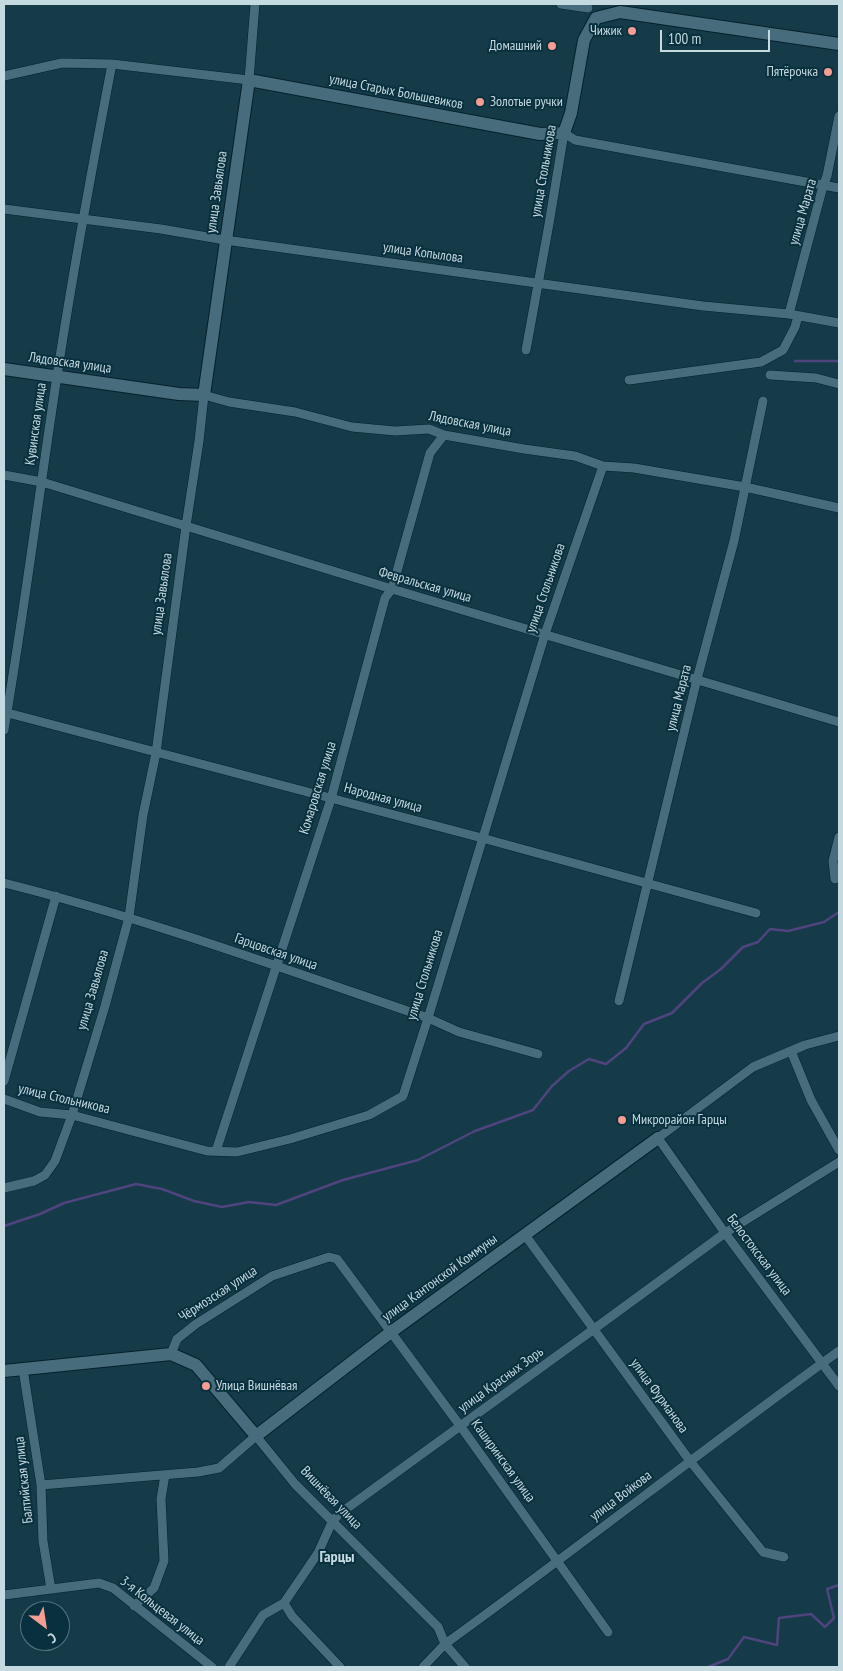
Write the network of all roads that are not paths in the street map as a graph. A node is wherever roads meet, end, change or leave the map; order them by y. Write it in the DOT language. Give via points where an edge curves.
graph roads {
  1 [pos="255,4"];
  2 [pos="561,4"];
  3 [pos="591,10"];
  4 [pos="839,44"];
  5 [pos="112,64"];
  6 [pos="4,76"];
  7 [pos="249,80"];
  8 [pos="839,116"];
  9 [pos="564,133"];
  10 [pos="823,186"];
  11 [pos="839,188"];
  12 [pos="4,210"];
  13 [pos="82,218"];
  14 [pos="226,240"];
  15 [pos="538,283"];
  16 [pos="794,315"];
  17 [pos="839,322"];
  18 [pos="526,350"];
  19 [pos="4,370"];
  20 [pos="770,375"];
  21 [pos="57,376"];
  22 [pos="630,380"];
  23 [pos="839,384"];
  24 [pos="204,395"];
  25 [pos="763,401"];
  26 [pos="444,435"];
  27 [pos="603,466"];
  28 [pos="4,475"];
  29 [pos="42,482"];
  30 [pos="745,487"];
  31 [pos="839,508"];
  32 [pos="186,526"];
  33 [pos="392,589"];
  34 [pos="545,634"];
  35 [pos="697,679"];
  36 [pos="5,712"];
  37 [pos="839,722"];
  38 [pos="4,730"];
  39 [pos="156,753"];
  40 [pos="331,799"];
  41 [pos="839,837"];
  42 [pos="482,838"];
  43 [pos="835,879"];
  44 [pos="4,883"];
  45 [pos="648,883"];
  46 [pos="56,896"];
  47 [pos="756,913"];
  48 [pos="129,917"];
  49 [pos="278,967"];
  50 [pos="619,1002"];
  51 [pos="428,1018"];
  52 [pos="839,1036"];
  53 [pos="791,1051"];
  54 [pos="538,1054"];
  55 [pos="4,1081"];
  56 [pos="4,1099"];
  57 [pos="72,1115"];
  58 [pos="658,1138"];
  59 [pos="839,1150"];
  60 [pos="216,1151"];
  61 [pos="839,1162"];
  62 [pos="4,1188"];
  63 [pos="725,1232"];
  64 [pos="525,1235"];
  65 [pos="337,1260"];
  66 [pos="594,1329"];
  67 [pos="391,1332"];
  68 [pos="839,1351"];
  69 [pos="171,1354"];
  70 [pos="823,1363"];
  71 [pos="23,1370"];
  72 [pos="4,1371"];
  73 [pos="839,1386"];
  74 [pos="461,1426"];
  75 [pos="256,1436"];
  76 [pos="690,1461"];
  77 [pos="165,1475"];
  78 [pos="41,1485"];
  79 [pos="332,1522"];
  80 [pos="784,1557"];
  81 [pos="559,1561"];
  82 [pos="51,1588"];
  83 [pos="4,1595"];
  84 [pos="284,1603"];
  85 [pos="134,1606"];
  86 [pos="608,1632"];
  87 [pos="445,1644"];
  88 [pos="212,1667"];
  89 [pos="229,1667"];
  90 [pos="340,1667"];
  91 [pos="423,1667"];
  92 [pos="465,1667"];
  1 -- 7 [label="street, улица Завьялова"];
  2 -- 3 [label="street"];
  3 -- 4 [label="main road"];
  3 -- 9 [label="main road, улица Стольникова" via="571,113"];
  5 -- 6 [label="street, улица Старых Большевиков" via="62,63"];
  5 -- 7 [label="street, улица Старых Большевиков"];
  5 -- 13 [label="street, Кувинская улица"];
  7 -- 9 [label="main road, улица Старых Большевиков" via="540,134"];
  7 -- 14 [label="main road, улица Завьялова"];
  8 -- 10 [label="street, улица Марата"];
  9 -- 10 [label="street, улица Старых Большевиков" via="575,140"];
  9 -- 15 [label="street, улица Стольникова"];
  10 -- 11 [label="street, улица Старых Большевиков"];
  10 -- 16 [label="street, улица Марата"];
  12 -- 13 [label="street, улица Копылова"];
  13 -- 14 [label="street, улица Копылова"];
  13 -- 21 [label="street, Кувинская улица"];
  14 -- 15 [label="street, улица Копылова"];
  14 -- 24 [label="main road, улица Завьялова"];
  15 -- 16 [label="street, улица Копылова"];
  15 -- 18 [label="street, улица Стольникова"];
  16 -- 17 [label="street, улица Копылова"];
  16 -- 22 [label="street, улица Марата" via="795,327 783,350 761,362"];
  19 -- 21 [label="main road, Лядовская улица"];
  20 -- 23 [label="street" via="816,378"];
  21 -- 24 [label="main road, Лядовская улица"];
  21 -- 29 [label="street, Кувинская улица"];
  24 -- 26 [label="street, Лядовская улица" via="295,412 352,427 395,431 429,429"];
  24 -- 32 [label="street, улица Завьялова"];
  25 -- 30 [label="street, улица Марата"];
  26 -- 27 [label="street, Лядовская улица" via="575,456"];
  26 -- 33 [label="street, Комаровская улица" via="430,453"];
  27 -- 30 [label="street, Лядовская улица" via="634,468"];
  27 -- 34 [label="street, улица Стольникова"];
  28 -- 29 [label="street, Февральская улица"];
  29 -- 32 [label="street, Февральская улица"];
  29 -- 36 [label="street, Кувинская улица"];
  30 -- 31 [label="street, Лядовская улица"];
  30 -- 35 [label="street, улица Марата"];
  32 -- 33 [label="street, Февральская улица"];
  32 -- 39 [label="street, улица Завьялова"];
  33 -- 34 [label="street, Февральская улица"];
  33 -- 40 [label="street, Комаровская улица" via="385,598"];
  34 -- 35 [label="street, Февральская улица"];
  34 -- 42 [label="street, улица Стольникова"];
  35 -- 37 [label="street, Февральская улица"];
  35 -- 45 [label="street, улица Марата"];
  36 -- 38 [label="street, Кувинская улица"];
  36 -- 39 [label="street, Народная улица"];
  39 -- 40 [label="street, Народная улица"];
  39 -- 48 [label="street, улица Завьялова" via="143,815"];
  40 -- 42 [label="street, Народная улица"];
  40 -- 49 [label="street, Комаровская улица"];
  41 -- 43 [label="street" via="834,861"];
  42 -- 45 [label="street, Народная улица"];
  42 -- 51 [label="street, улица Стольникова"];
  44 -- 46 [label="street, Гарцовская улица"];
  45 -- 47 [label="street, Народная улица"];
  45 -- 50 [label="street, улица Марата"];
  46 -- 48 [label="street, Гарцовская улица"];
  46 -- 55 [label="street"];
  48 -- 49 [label="street, Гарцовская улица"];
  48 -- 57 [label="street, улица Завьялова"];
  49 -- 51 [label="street, Гарцовская улица"];
  49 -- 60 [label="street, Комаровская улица"];
  51 -- 54 [label="street, Гарцовская улица" via="459,1032"];
  51 -- 60 [label="street, улица Стольникова" via="403,1096 369,1115 290,1139 237,1152"];
  52 -- 53 [label="street, улица Кантонской Коммуны"];
  53 -- 58 [label="street, улица Кантонской Коммуны" via="754,1067"];
  53 -- 59 [label="street" via="811,1100"];
  56 -- 57 [label="street, улица Стольникова" via="40,1112"];
  57 -- 60 [label="street, улица Стольникова"];
  57 -- 62 [label="street, улица Завьялова" via="55,1161 45,1175"];
  58 -- 63 [label="street, Белостокская улица"];
  58 -- 64 [label="main road, улица Кантонской Коммуны"];
  61 -- 63 [label="street, улица Красных Зорь"];
  63 -- 66 [label="street, улица Красных Зорь"];
  63 -- 70 [label="street, Белостокская улица"];
  64 -- 66 [label="street, улица Фурманова"];
  64 -- 67 [label="main road, улица Кантонской Коммуны"];
  65 -- 67 [label="street, Каширинская улица"];
  65 -- 69 [label="street, Чёрмозская улица" via="329,1257 272,1276 196,1324 177,1339"];
  66 -- 74 [label="street, улица Красных Зорь"];
  66 -- 76 [label="street, улица Фурманова"];
  67 -- 74 [label="street, Каширинская улица"];
  67 -- 75 [label="main road, улица Кантонской Коммуны"];
  68 -- 70 [label="street, улица Войкова"];
  69 -- 71 [label="main road"];
  69 -- 75 [label="main road, Вишнёвая улица" via="196,1365"];
  70 -- 73 [label="street, Белостокская улица"];
  70 -- 76 [label="street, улица Войкова"];
  71 -- 72 [label="main road"];
  71 -- 78 [label="street, Балтийская улица"];
  74 -- 79 [label="street, улица Красных Зорь"];
  74 -- 81 [label="street, Каширинская улица"];
  75 -- 77 [label="street, улица Кантонской Коммуны" via="218,1468"];
  75 -- 79 [label="street, Вишнёвая улица" via="295,1484"];
  76 -- 80 [label="street, улица Фурманова" via="763,1552"];
  76 -- 81 [label="street, улица Войкова"];
  77 -- 78 [label="street, улица Кантонской Коммуны"];
  77 -- 85 [label="street" via="161,1500 164,1561 154,1588"];
  78 -- 82 [label="street, Балтийская улица" via="43,1541"];
  79 -- 84 [label="street, улица Красных Зорь" via="318,1552"];
  79 -- 87 [label="street, Вишнёвая улица" via="438,1627"];
  81 -- 86 [label="street, Каширинская улица"];
  81 -- 87 [label="street, улица Войкова"];
  82 -- 83 [label="street, 3-я Кольцевая улица"];
  82 -- 85 [label="street, 3-я Кольцевая улица" via="99,1583 113,1588"];
  84 -- 89 [label="street, улица Красных Зорь" via="263,1615"];
  84 -- 90 [label="street" via="292,1616"];
  85 -- 88 [label="street, 3-я Кольцевая улица"];
  87 -- 91 [label="street, улица Войкова"];
  87 -- 92 [label="street, Вишнёвая улица"];
}
